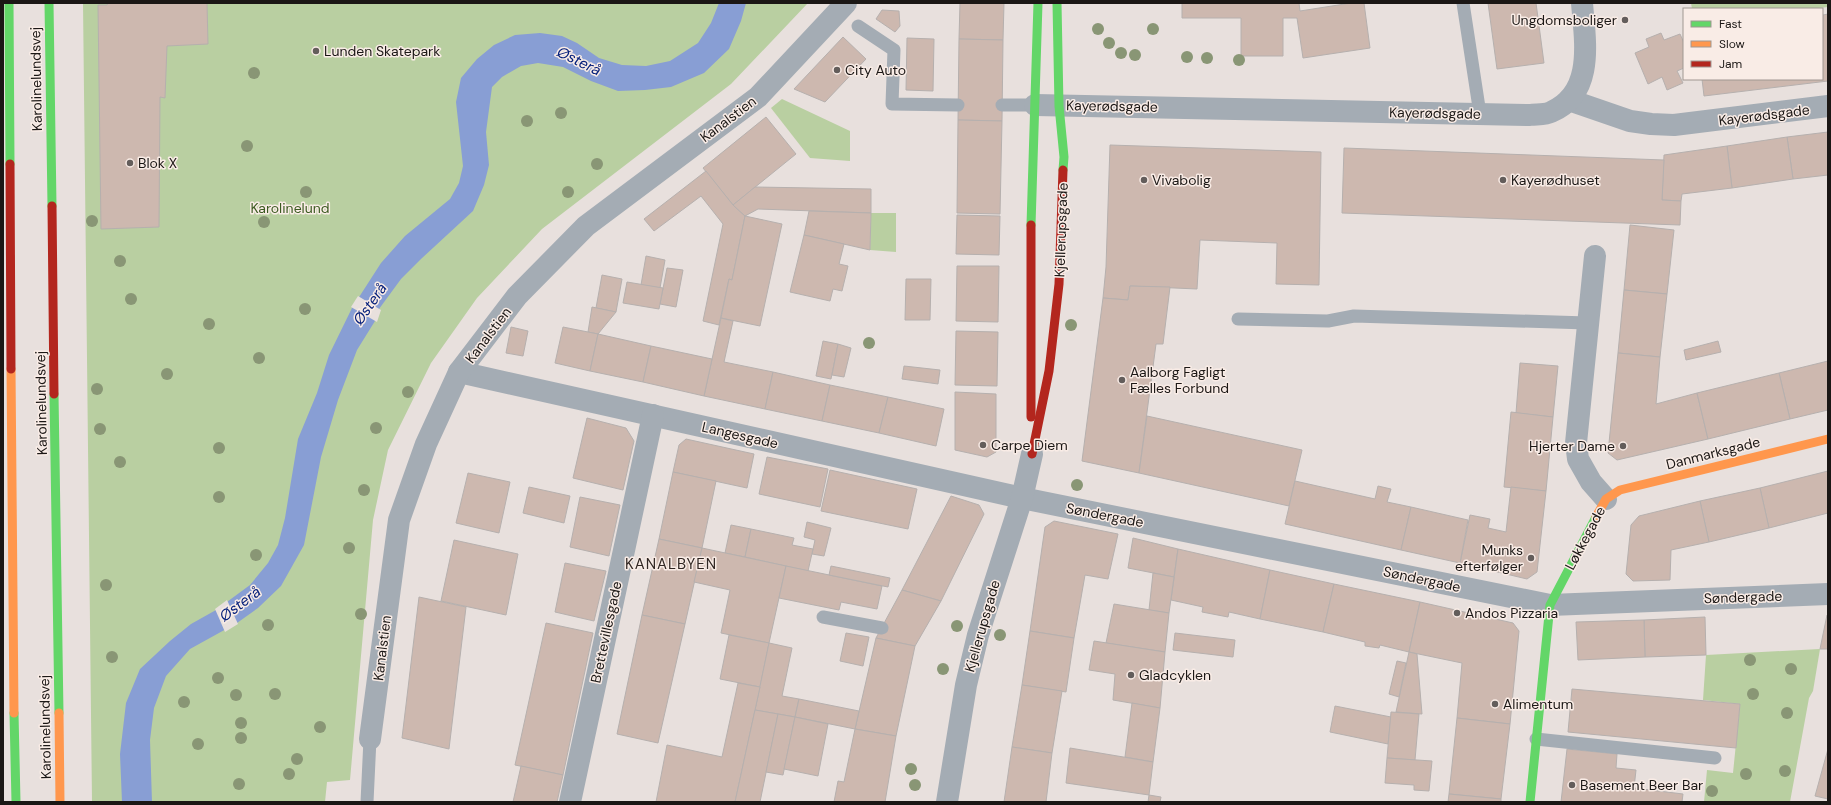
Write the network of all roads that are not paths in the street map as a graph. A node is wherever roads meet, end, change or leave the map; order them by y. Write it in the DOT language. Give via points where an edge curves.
graph roads {
  1 [pos="9,3"];
  2 [pos="49,3"];
  3 [pos="846,3"];
  4 [pos="1038,3"];
  5 [pos="1057,3"];
  6 [pos="1463,3"];
  7 [pos="1582,3"];
  8 [pos="858,26"];
  9 [pos="1569,100"];
  10 [pos="958,104"];
  11 [pos="1002,105"];
  12 [pos="1035,105"];
  13 [pos="1059,106"];
  14 [pos="1828,106"];
  15 [pos="1480,114"];
  16 [pos="1595,256"];
  17 [pos="1238,319"];
  18 [pos="1587,323"];
  19 [pos="459,372"];
  20 [pos="653,415"];
  21 [pos="1828,439"];
  22 [pos="1032,454"];
  23 [pos="1022,498"];
  24 [pos="1606,499"];
  25 [pos="1828,594"];
  26 [pos="1550,605"];
  27 [pos="823,617"];
  28 [pos="882,628"];
  29 [pos="370,739"];
  30 [pos="1536,739"];
  31 [pos="1714,758"];
  32 [pos="16,802"];
  33 [pos="60,802"];
  34 [pos="367,802"];
  35 [pos="570,802"];
  36 [pos="947,802"];
  37 [pos="1530,802"];
  1 -- 32 [label="main road, Karolinelundsvej" via="12,642"];
  2 -- 33 [label="main road, Karolinelundsvej"];
  3 -- 19 [label="street, Kanalstien" via="758,97 586,226 517,296"];
  4 -- 12 [label="main road, Kjellerupsgade"];
  5 -- 13 [label="main road, Kjellerupsgade"];
  6 -- 15 [label="lane"];
  7 -- 9 [label="street" via="1586,55 1580,85"];
  8 -- 10 [label="lane" via="894,50 892,104"];
  9 -- 14 [label="street, Kayerødsgade" via="1630,121 1666,125"];
  9 -- 15 [label="street, Kayerødsgade" via="1550,112 1530,115"];
  11 -- 12 [label="lane"];
  12 -- 13 [label="street, Kayerødsgade"];
  12 -- 22 [label="main road, Kjellerupsgade" via="1029,371"];
  13 -- 15 [label="street, Kayerødsgade"];
  13 -- 22 [label="main road, Kjellerupsgade" via="1064,157 1059,284 1049,371"];
  16 -- 18 [label="street, Løkkegade"];
  17 -- 18 [label="lane" via="1328,320 1354,316"];
  18 -- 24 [label="street, Løkkegade" via="1576,443 1578,460"];
  19 -- 20 [label="street, Langesgade"];
  19 -- 29 [label="street, Kanalstien" via="426,444 399,520"];
  20 -- 23 [label="street, Langesgade"];
  20 -- 35 [label="street, Brettevillesgade"];
  21 -- 24 [label="main road, Danmarksgade" via="1620,490"];
  22 -- 23 [label="street, Kjellerupsgade"];
  23 -- 26 [label="street, Søndergade"];
  23 -- 36 [label="street, Kjellerupsgade" via="978,635 966,685"];
  24 -- 26 [label="main road, Løkkegade"];
  25 -- 26 [label="street, Søndergade"];
  26 -- 30 [label="main road, Løkkegade"];
  27 -- 28 [label="lane"];
  29 -- 34 [label="lane, Kanalstien"];
  30 -- 31 [label="lane"];
  30 -- 37 [label="main road, Løkkegade"];
}
